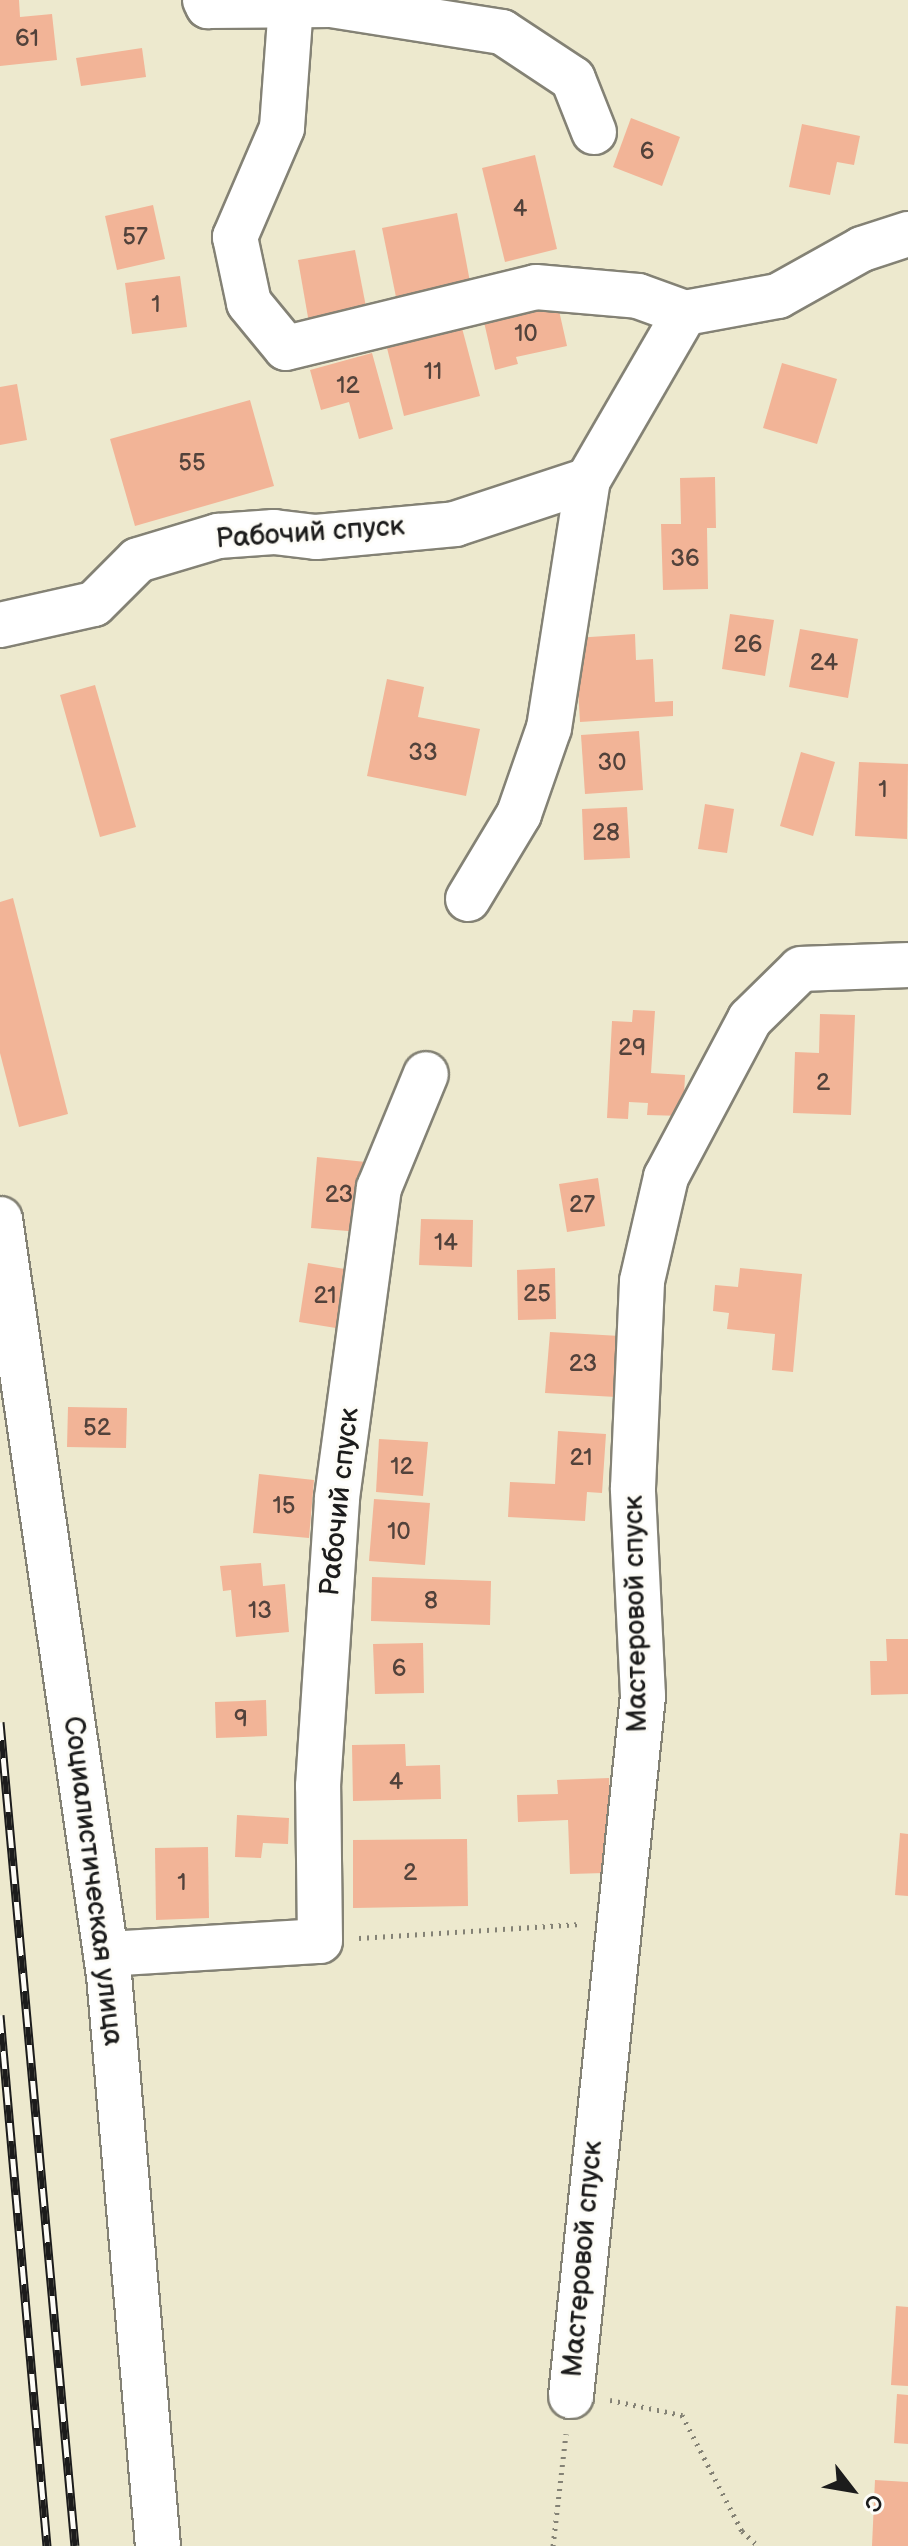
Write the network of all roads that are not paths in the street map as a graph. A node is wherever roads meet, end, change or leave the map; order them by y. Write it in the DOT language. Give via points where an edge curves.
graph roads {
  1 [pos="205,0"];
  2 [pos="291,5"];
  3 [pos="594,132"];
  4 [pos="908,234"];
  5 [pos="685,313"];
  6 [pos="588,480"];
  7 [pos="0,625"];
  8 [pos="468,899"];
  9 [pos="908,965"];
  10 [pos="426,1074"];
  11 [pos="0,1219"];
  12 [pos="106,1954"];
  13 [pos="571,2396"];
  14 [pos="158,2546"];
  1 -- 2 [label="street" via="208,6"];
  2 -- 3 [label="street" via="331,5 502,32 573,79"];
  2 -- 5 [label="street" via="282,128 235,237 249,303 286,348 536,287 638,296"];
  4 -- 5 [label="street" via="862,249 778,296"];
  5 -- 6 [label="street"];
  6 -- 7 [label="street, Рабочий спуск" via="455,524 316,537 274,532 218,536 138,560 94,604"];
  6 -- 8 [label="street" via="549,728 519,814"];
  9 -- 13 [label="street, Мастеровой спуск" via="801,969 750,1019 666,1177 642,1281 633,1488 643,1696"];
  10 -- 12 [label="street, Рабочий спуск" via="379,1188 337,1498 318,1786 320,1941"];
  11 -- 12 [label="street, Социалистическая улица"];
  12 -- 14 [label="street, Социалистическая улица"];
}
